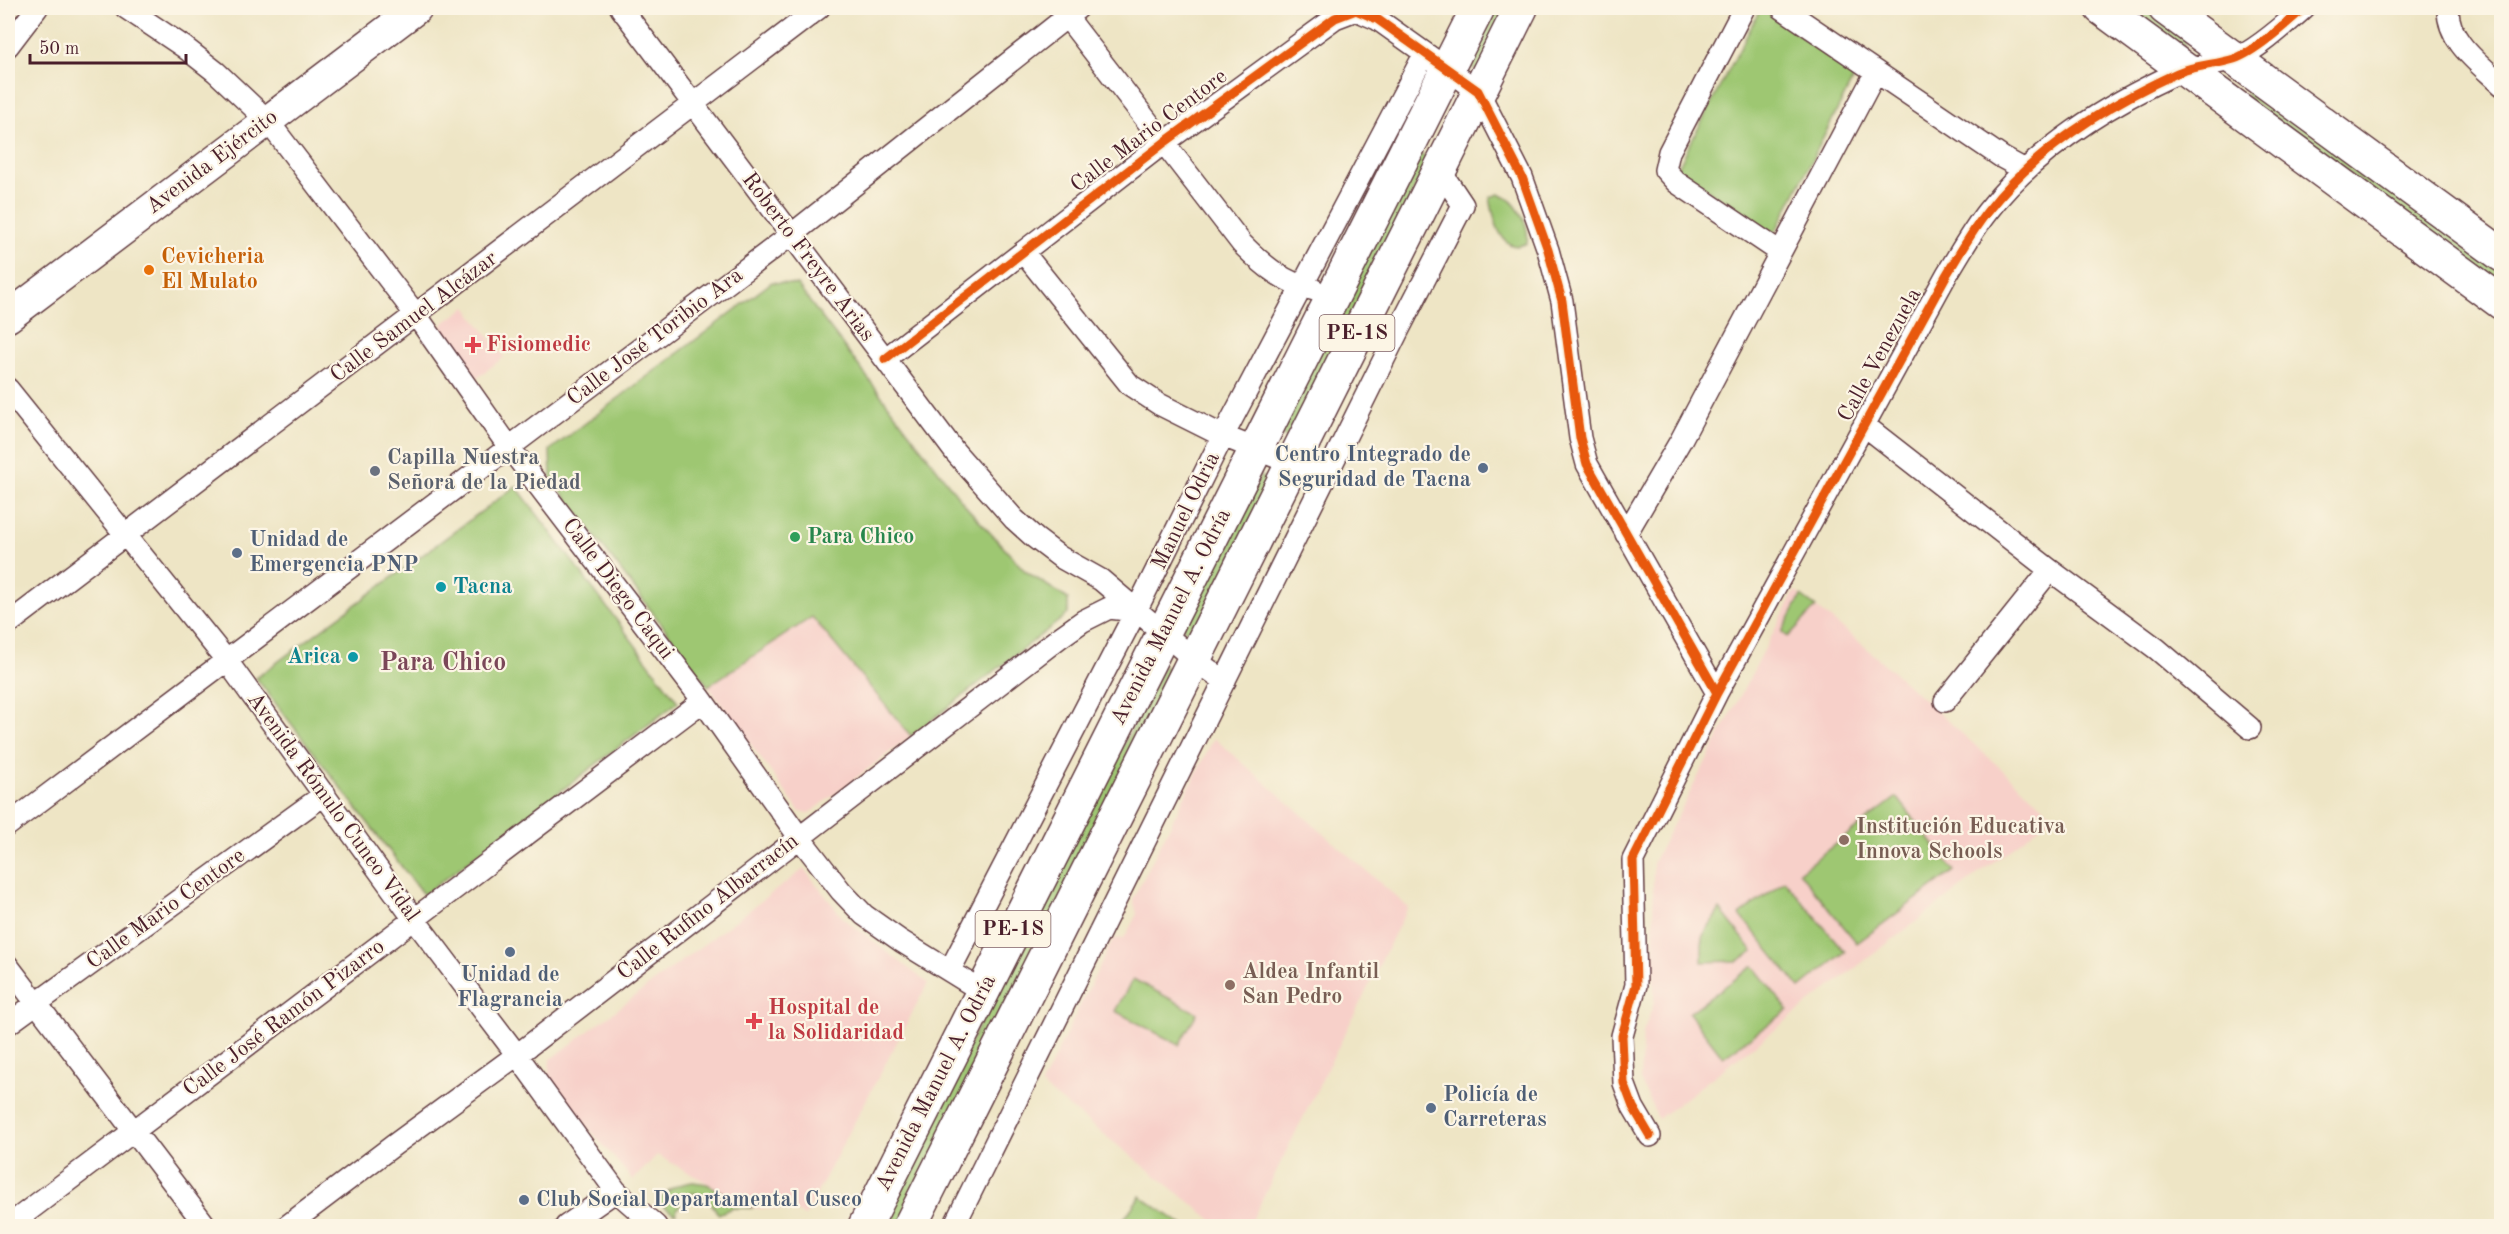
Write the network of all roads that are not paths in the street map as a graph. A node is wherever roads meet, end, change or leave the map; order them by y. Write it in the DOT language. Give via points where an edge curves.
graph roads {
  1 [pos="37,8"];
  2 [pos="126,8"];
  3 [pos="417,8"];
  4 [pos="621,8"];
  5 [pos="819,8"];
  6 [pos="1478,8"];
  7 [pos="1521,8"];
  8 [pos="1744,8"];
  9 [pos="1782,8"];
  10 [pos="2101,8"];
  11 [pos="2165,8"];
  12 [pos="2304,8"];
  13 [pos="2448,8"];
  14 [pos="1068,10"];
  15 [pos="8,46"];
  16 [pos="2236,59"];
  17 [pos="1436,61"];
  18 [pos="2185,69"];
  19 [pos="1876,72"];
  20 [pos="2502,85"];
  21 [pos="1478,91"];
  22 [pos="693,104"];
  23 [pos="267,120"];
  24 [pos="1165,142"];
  25 [pos="1439,170"];
  26 [pos="2025,170"];
  27 [pos="791,235"];
  28 [pos="1023,252"];
  29 [pos="1780,252"];
  30 [pos="2502,255"];
  31 [pos="1318,290"];
  32 [pos="2502,303"];
  33 [pos="416,315"];
  34 [pos="8,317"];
  35 [pos="885,359"];
  36 [pos="8,389"];
  37 [pos="1864,425"];
  38 [pos="1223,436"];
  39 [pos="509,447"];
  40 [pos="1255,449"];
  41 [pos="1293,464"];
  42 [pos="1326,477"];
  43 [pos="1626,534"];
  44 [pos="126,536"];
  45 [pos="2050,570"];
  46 [pos="1136,611"];
  47 [pos="8,624"];
  48 [pos="1163,633"];
  49 [pos="1195,660"];
  50 [pos="227,661"];
  51 [pos="1225,681"];
  52 [pos="1718,693"];
  53 [pos="703,701"];
  54 [pos="1945,701"];
  55 [pos="2250,728"];
  56 [pos="325,794"];
  57 [pos="8,825"];
  58 [pos="799,837"];
  59 [pos="414,919"];
  60 [pos="8,966"];
  61 [pos="950,970"];
  62 [pos="982,991"];
  63 [pos="36,1003"];
  64 [pos="8,1024"];
  65 [pos="517,1055"];
  66 [pos="134,1133"];
  67 [pos="1650,1136"];
  68 [pos="616,1191"];
  69 [pos="8,1227"];
  70 [pos="206,1227"];
  71 [pos="287,1227"];
  72 [pos="566,1227"];
  73 [pos="656,1227"];
  74 [pos="865,1227"];
  75 [pos="910,1227"];
  76 [pos="954,1227"];
  1 -- 15 [label="street"];
  2 -- 23 [label="street, Calle Diego Caqui" via="208,66"];
  3 -- 23 [label="main road, Avenida Ejército"];
  4 -- 22 [label="street, Roberto Freyre Arias"];
  5 -- 22 [label="street, Calle Samuel Alcázar"];
  6 -- 17 [label="highway, Avenida Manuel A. Odría / PE-1S"];
  7 -- 21 [label="highway, Avenida Manuel A. Odría / PE-1S"];
  8 -- 29 [label="street" via="1669,152 1665,170 1676,182"];
  9 -- 19 [label="street"];
  10 -- 18 [label="highway"];
  11 -- 16 [label="highway"];
  12 -- 16 [label="street, Calle Venezuela"];
  13 -- 20 [label="street" via="2452,32 2461,46"];
  14 -- 24 [label="street"];
  14 -- 27 [label="street, Calle José Toribio Ara"];
  16 -- 18 [label="street, Calle Venezuela"];
  16 -- 30 [label="highway"];
  17 -- 21 [label="street"];
  17 -- 24 [label="street, Calle Mario Centore" via="1377,19 1356,10 1335,18"];
  17 -- 31 [label="highway, Avenida Manuel A. Odría / PE-1S"];
  18 -- 26 [label="street, Calle Venezuela" via="2067,134"];
  18 -- 32 [label="highway"];
  19 -- 26 [label="street"];
  19 -- 29 [label="street"];
  21 -- 25 [label="highway, Avenida Manuel A. Odría / PE-1S"];
  21 -- 43 [label="street" via="1522,177 1548,250 1562,301 1587,464"];
  22 -- 27 [label="street, Roberto Freyre Arias"];
  22 -- 33 [label="street, Calle Samuel Alcázar"];
  23 -- 33 [label="street, Calle Diego Caqui"];
  23 -- 34 [label="main road, Avenida Ejército"];
  24 -- 28 [label="street, Calle Mario Centore"];
  24 -- 31 [label="street" via="1242,244 1262,264 1281,278"];
  25 -- 41 [label="highway, Avenida Manuel A. Odría / PE-1S"];
  25 -- 42 [label="street" via="1463,206"];
  26 -- 37 [label="street, Calle Venezuela" via="1986,213 1947,274"];
  27 -- 35 [label="street, Roberto Freyre Arias"];
  27 -- 39 [label="street, Calle José Toribio Ara"];
  28 -- 35 [label="street, Calle Mario Centore"];
  28 -- 38 [label="street" via="1130,385 1158,404"];
  29 -- 43 [label="street" via="1681,440"];
  31 -- 38 [label="street, Manuel Odria"];
  31 -- 40 [label="highway, Avenida Manuel A. Odría / PE-1S"];
  33 -- 39 [label="street, Calle Diego Caqui"];
  33 -- 44 [label="street, Calle Samuel Alcázar"];
  35 -- 46 [label="street, Roberto Freyre Arias" via="954,452 1014,519 1060,557 1101,579"];
  36 -- 44 [label="street, Avenida Rómulo Cuneo Vidal"];
  37 -- 45 [label="street"];
  37 -- 52 [label="street, Calle Venezuela"];
  38 -- 40 [label="street"];
  38 -- 46 [label="street, Manuel Odria"];
  39 -- 50 [label="street, Calle José Toribio Ara"];
  39 -- 53 [label="street, Calle Diego Caqui"];
  40 -- 41 [label="street"];
  40 -- 48 [label="highway, Avenida Manuel A. Odría / PE-1S"];
  41 -- 42 [label="street"];
  41 -- 49 [label="highway, Avenida Manuel A. Odría / PE-1S"];
  42 -- 51 [label="street"];
  43 -- 52 [label="street"];
  44 -- 47 [label="street, Calle Samuel Alcázar"];
  44 -- 50 [label="street, Avenida Rómulo Cuneo Vidal"];
  45 -- 54 [label="street"];
  45 -- 55 [label="street" via="2157,649"];
  46 -- 48 [label="street, Roberto Freyre Arias"];
  46 -- 58 [label="street, Calle Rufino Albarracín" via="1109,608 1083,621"];
  46 -- 61 [label="street, Manuel Odria"];
  48 -- 49 [label="street, Roberto Freyre Arias"];
  48 -- 62 [label="highway, Avenida Manuel A. Odría / PE-1S"];
  49 -- 51 [label="street, Roberto Freyre Arias"];
  49 -- 75 [label="highway, Avenida Manuel A. Odría / PE-1S"];
  50 -- 56 [label="street, Avenida Rómulo Cuneo Vidal"];
  50 -- 57 [label="street, Calle José Toribio Ara"];
  51 -- 76 [label="street"];
  52 -- 67 [label="street, Calle Venezuela" via="1633,860 1636,984 1622,1036 1624,1083"];
  53 -- 58 [label="street, Calle Diego Caqui"];
  53 -- 59 [label="street, Calle José Ramón Pizarro"];
  56 -- 59 [label="street, Avenida Rómulo Cuneo Vidal"];
  56 -- 63 [label="street, Calle Mario Centore"];
  58 -- 61 [label="street, Calle Diego Caqui" via="864,915"];
  58 -- 65 [label="street, Calle Rufino Albarracín"];
  59 -- 65 [label="street, Avenida Rómulo Cuneo Vidal"];
  59 -- 66 [label="street, Calle José Ramón Pizarro"];
  60 -- 63 [label="street"];
  61 -- 62 [label="street, Calle Diego Caqui"];
  62 -- 74 [label="highway, Avenida Manuel A. Odría / PE-1S"];
  63 -- 64 [label="street, Calle Mario Centore"];
  63 -- 66 [label="street"];
  65 -- 68 [label="street, Avenida Rómulo Cuneo Vidal"];
  65 -- 71 [label="street, Calle Rufino Albarracín"];
  66 -- 69 [label="street, Calle José Ramón Pizarro"];
  66 -- 70 [label="street"];
  68 -- 72 [label="street"];
  68 -- 73 [label="street, Avenida Rómulo Cuneo Vidal"];
}
